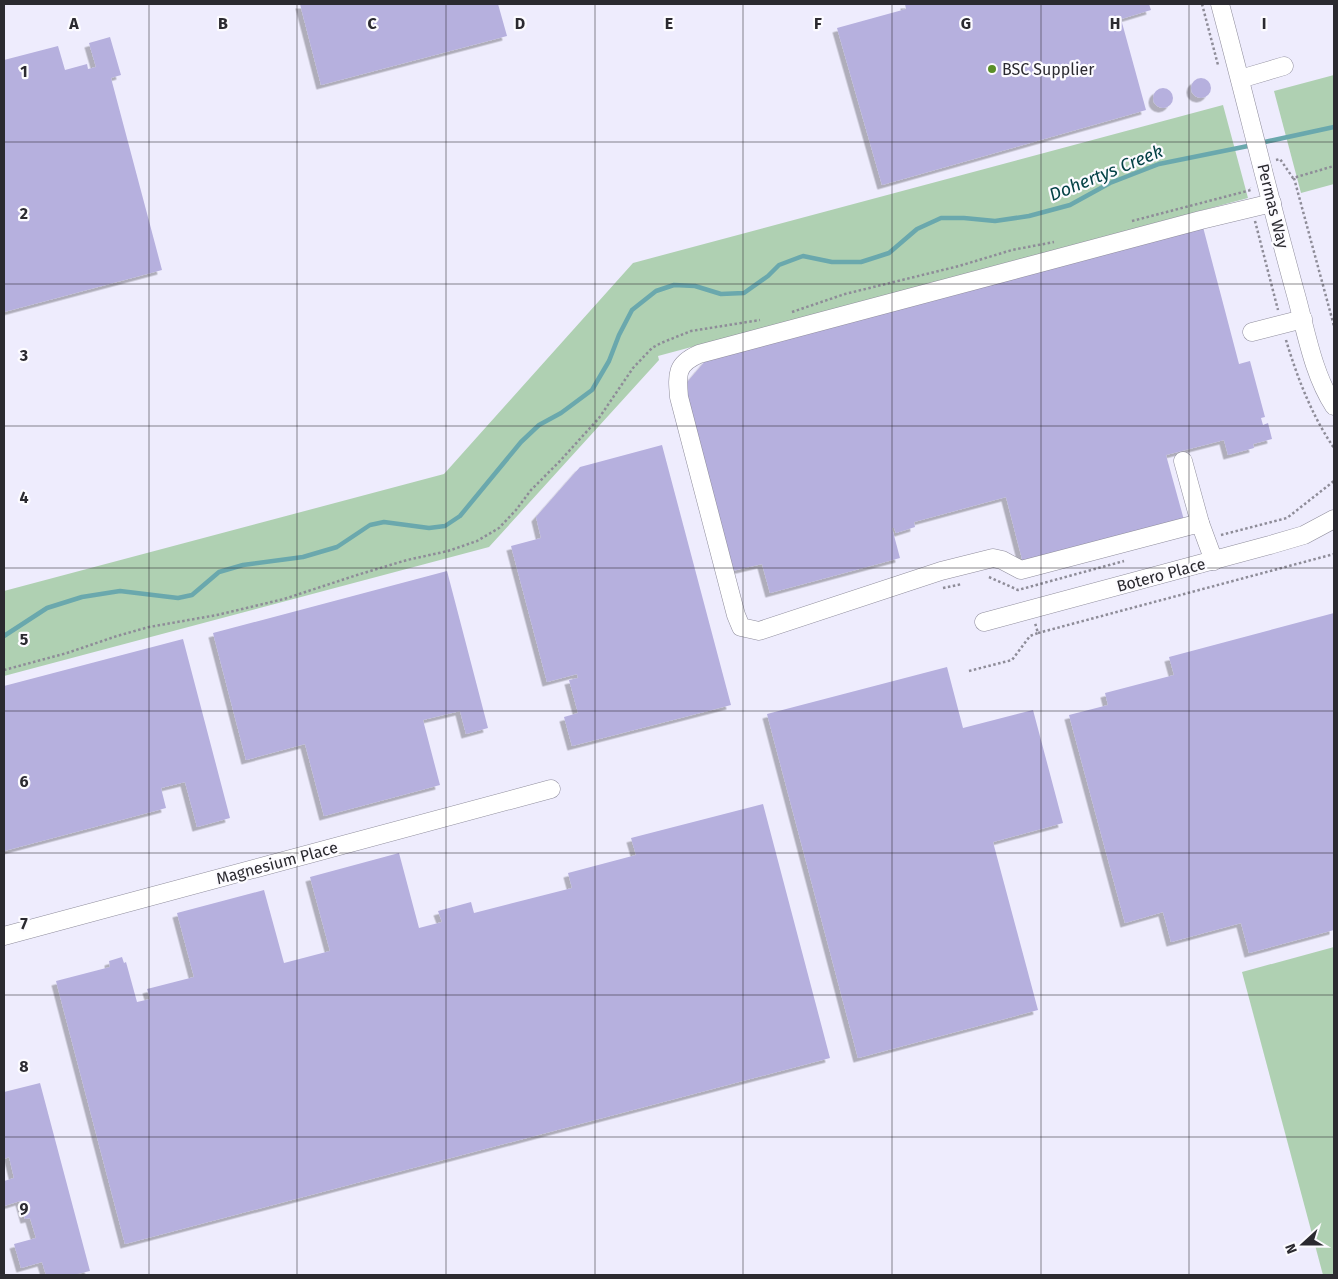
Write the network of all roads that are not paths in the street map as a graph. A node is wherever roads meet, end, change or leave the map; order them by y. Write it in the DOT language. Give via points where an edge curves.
graph roads {
  1 [pos="1220,4"];
  2 [pos="1284,66"];
  3 [pos="1240,78"];
  4 [pos="1272,203"];
  5 [pos="1303,319"];
  6 [pos="1252,332"];
  7 [pos="1334,406"];
  8 [pos="1183,461"];
  9 [pos="1334,518"];
  10 [pos="1200,523"];
  11 [pos="1214,560"];
  12 [pos="984,622"];
  13 [pos="551,789"];
  14 [pos="4,936"];
  1 -- 3 [label="street, Permas Way"];
  2 -- 3 [label="street"];
  3 -- 4 [label="street, Permas Way"];
  4 -- 5 [label="street, Permas Way"];
  4 -- 10 [label="street" via="700,354 688,359 679,374 680,398 736,615 741,627 749,630 760,631 941,571 993,558 1021,570"];
  5 -- 6 [label="street"];
  5 -- 7 [label="street, Permas Way" via="1316,366"];
  8 -- 10 [label="street"];
  9 -- 11 [label="street, Botero Place" via="1304,534"];
  10 -- 11 [label="street"];
  11 -- 12 [label="street, Botero Place"];
  13 -- 14 [label="street, Magnesium Place"];
}
